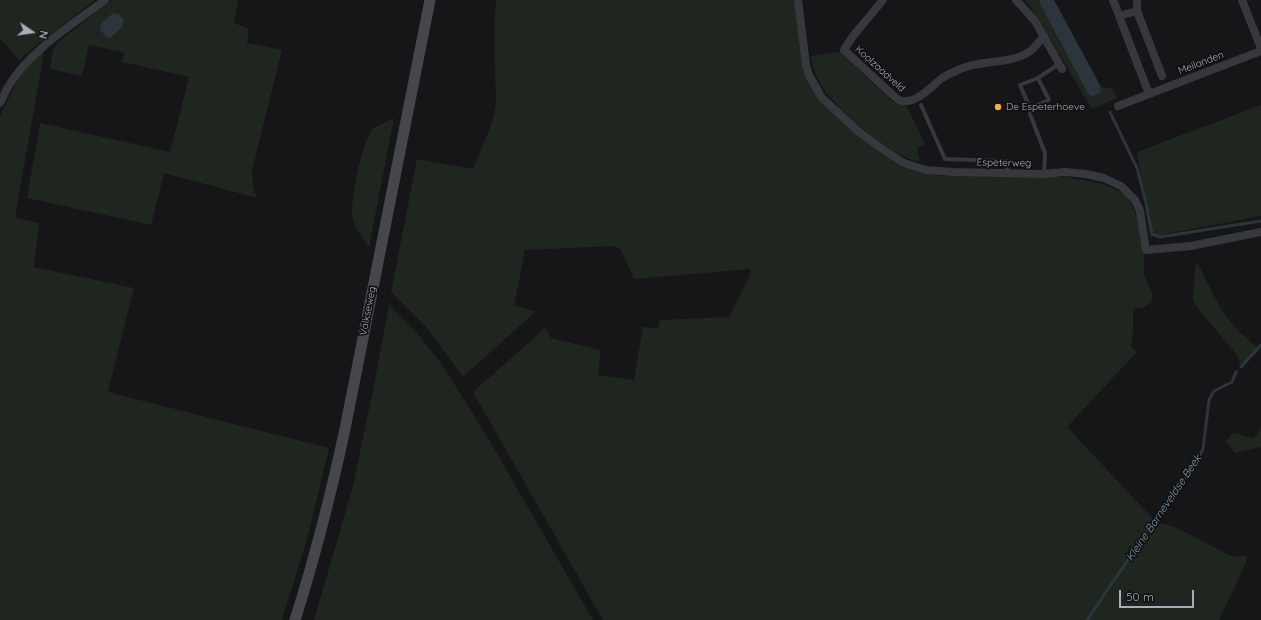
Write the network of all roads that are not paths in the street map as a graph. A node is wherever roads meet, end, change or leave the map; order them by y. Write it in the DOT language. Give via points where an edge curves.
graph roads {
  1 [pos="106,0"];
  2 [pos="430,0"];
  3 [pos="798,0"];
  4 [pos="883,0"];
  5 [pos="1016,0"];
  6 [pos="1113,0"];
  7 [pos="1137,0"];
  8 [pos="1242,0"];
  9 [pos="1137,11"];
  10 [pos="1118,16"];
  11 [pos="1044,36"];
  12 [pos="1261,48"];
  13 [pos="1261,51"];
  14 [pos="1061,67"];
  15 [pos="1162,76"];
  16 [pos="1038,78"];
  17 [pos="1149,94"];
  18 [pos="0,103"];
  19 [pos="921,105"];
  20 [pos="1118,106"];
  21 [pos="1030,108"];
  22 [pos="1007,173"];
  23 [pos="1044,174"];
  24 [pos="1261,232"];
  25 [pos="295,620"];
  1 -- 18 [label="street" via="48,43 23,66 8,86"];
  2 -- 25 [label="main road, Valkseweg" via="336,468 320,536"];
  3 -- 22 [label="street, Espeterweg" via="809,75 822,98 859,132 904,163 926,170"];
  4 -- 11 [label="street, Koolzaadveld" via="844,50 895,97 903,101 920,97 944,77 964,67 1030,52"];
  5 -- 11 [label="street" via="1035,21"];
  6 -- 10 [label="street"];
  7 -- 9 [label="street"];
  8 -- 12 [label="street"];
  9 -- 10 [label="street"];
  9 -- 15 [label="street"];
  10 -- 17 [label="street"];
  11 -- 14 [label="street"];
  13 -- 17 [label="street, Meilanden"];
  14 -- 16 [label="lane"];
  16 -- 21 [label="lane" via="1020,85"];
  16 -- 21 [label="lane" via="1049,100"];
  17 -- 20 [label="street, Meilanden"];
  19 -- 22 [label="lane" via="945,158 1007,161"];
  21 -- 23 [label="lane" via="1045,153"];
  22 -- 23 [label="street, Espeterweg"];
  23 -- 24 [label="street, Espeterweg" via="1086,174 1104,178 1121,186 1135,200 1140,211 1146,250 1191,246"];
}
